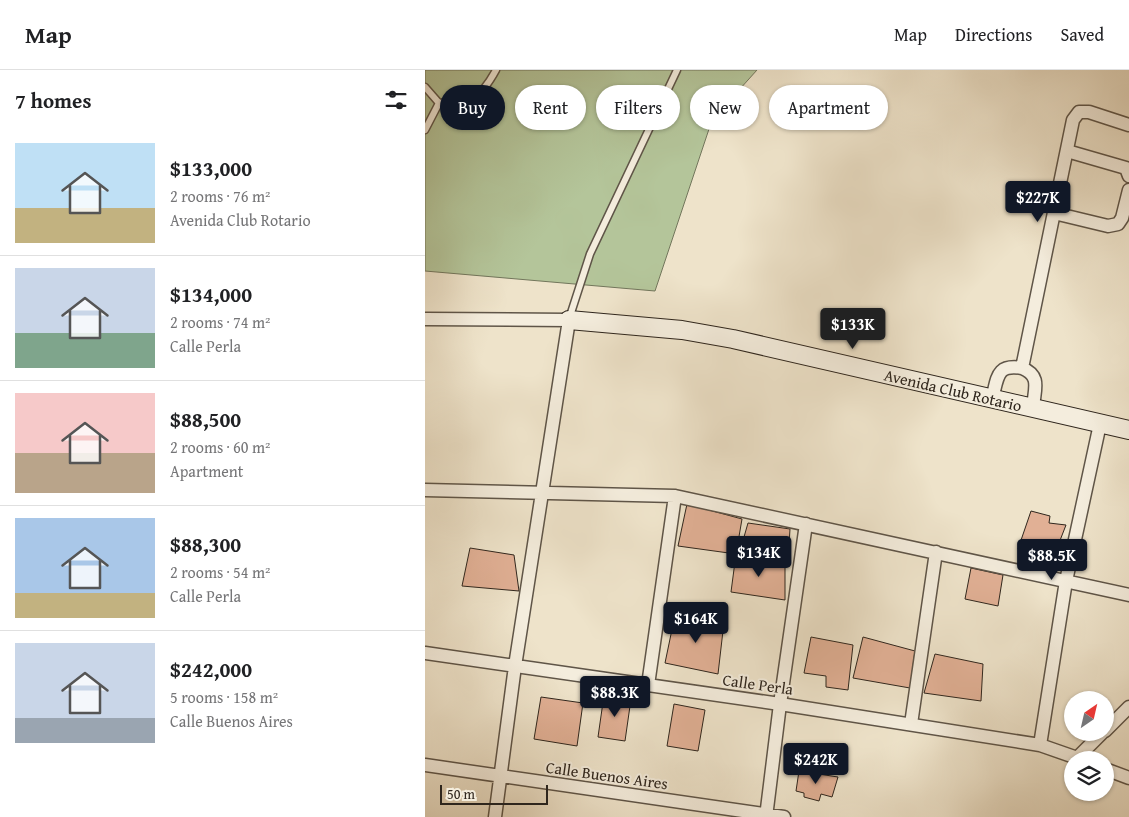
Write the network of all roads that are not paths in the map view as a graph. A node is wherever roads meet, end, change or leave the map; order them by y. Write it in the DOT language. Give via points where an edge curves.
graph roads {
  1 [pos="496,70"];
  2 [pos="677,70"];
  3 [pos="425,86"];
  4 [pos="439,103"];
  5 [pos="1129,125"];
  6 [pos="425,130"];
  7 [pos="1067,151"];
  8 [pos="1129,176"];
  9 [pos="1129,190"];
  10 [pos="1054,213"];
  11 [pos="425,320"];
  12 [pos="569,320"];
  13 [pos="1022,368"];
  14 [pos="992,399"];
  15 [pos="1033,408"];
  16 [pos="1100,424"];
  17 [pos="1129,430"];
  18 [pos="425,490"];
  19 [pos="542,492"];
  20 [pos="675,496"];
  21 [pos="807,524"];
  22 [pos="936,552"];
  23 [pos="1066,580"];
  24 [pos="1129,595"];
  25 [pos="425,654"];
  26 [pos="515,666"];
  27 [pos="648,685"];
  28 [pos="780,704"];
  29 [pos="1129,707"];
  30 [pos="1114,722"];
  31 [pos="911,724"];
  32 [pos="1096,741"];
  33 [pos="1040,744"];
  34 [pos="1087,751"];
  35 [pos="1064,753"];
  36 [pos="425,765"];
  37 [pos="1114,772"];
  38 [pos="501,776"];
  39 [pos="1129,778"];
  40 [pos="766,815"];
  41 [pos="495,817"];
  42 [pos="784,817"];
  1 -- 4 [label="lane" via="478,96"];
  2 -- 12 [label="lane" via="590,254"];
  3 -- 4 [label="lane"];
  4 -- 6 [label="lane"];
  5 -- 7 [label="street" via="1089,112 1079,112 1073,120"];
  7 -- 8 [label="street" via="1125,168"];
  7 -- 10 [label="street"];
  9 -- 10 [label="street" via="1118,224 1109,226"];
  10 -- 13 [label="street"];
  11 -- 12 [label="street"];
  12 -- 14 [label="main road, Avenida Club Rotario" via="682,330 733,339"];
  12 -- 19 [label="street"];
  13 -- 14 [label="street" via="1003,368"];
  13 -- 15 [label="street" via="1034,375"];
  14 -- 15 [label="main road, Avenida Club Rotario"];
  15 -- 16 [label="main road, Avenida Club Rotario"];
  16 -- 17 [label="main road, Avenida Club Rotario"];
  16 -- 23 [label="street"];
  18 -- 19 [label="street"];
  19 -- 20 [label="street"];
  19 -- 26 [label="street"];
  20 -- 21 [label="street"];
  20 -- 27 [label="street"];
  21 -- 22 [label="street"];
  21 -- 28 [label="street"];
  22 -- 23 [label="street"];
  22 -- 31 [label="street"];
  23 -- 24 [label="street"];
  23 -- 33 [label="street"];
  25 -- 26 [label="street, Calle Perla"];
  26 -- 27 [label="street, Calle Perla"];
  26 -- 38 [label="street"];
  27 -- 28 [label="street, Calle Perla"];
  28 -- 31 [label="street, Calle Perla"];
  28 -- 40 [label="street"];
  29 -- 30 [label="street"];
  31 -- 33 [label="street, Calle Perla"];
  32 -- 34 [label="street"];
  33 -- 35 [label="street, Calle Perla"];
  36 -- 38 [label="street, Calle Buenos Aires"];
  37 -- 39 [label="street"];
  38 -- 40 [label="street, Calle Buenos Aires"];
  38 -- 41 [label="street"];
  40 -- 42 [label="street, Calle Buenos Aires"];
}
